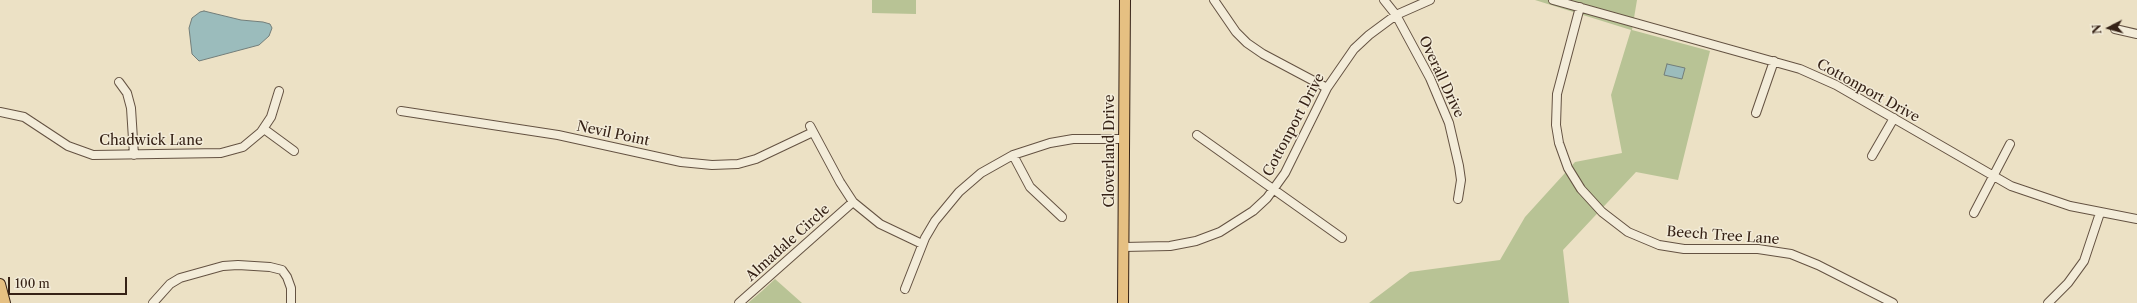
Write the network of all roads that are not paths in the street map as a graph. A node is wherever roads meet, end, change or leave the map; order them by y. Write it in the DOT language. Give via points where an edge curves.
graph roads {
  1 [pos="1125,0"];
  2 [pos="1214,0"];
  3 [pos="1384,0"];
  4 [pos="1430,0"];
  5 [pos="1553,0"];
  6 [pos="1580,8"];
  7 [pos="1396,15"];
  8 [pos="2115,29"];
  9 [pos="2137,34"];
  10 [pos="1774,60"];
  11 [pos="119,82"];
  12 [pos="1326,88"];
  13 [pos="279,91"];
  14 [pos="401,111"];
  15 [pos="0,112"];
  16 [pos="1756,113"];
  17 [pos="1894,118"];
  18 [pos="264,129"];
  19 [pos="1197,135"];
  20 [pos="1124,139"];
  21 [pos="2010,144"];
  22 [pos="294,151"];
  23 [pos="134,155"];
  24 [pos="1013,155"];
  25 [pos="1872,156"];
  26 [pos="1992,177"];
  27 [pos="1274,189"];
  28 [pos="1458,199"];
  29 [pos="853,202"];
  30 [pos="1974,213"];
  31 [pos="2100,213"];
  32 [pos="1062,217"];
  33 [pos="2137,219"];
  34 [pos="1342,238"];
  35 [pos="922,244"];
  36 [pos="1124,248"];
  37 [pos="0,284"];
  38 [pos="905,289"];
  39 [pos="5,303"];
  40 [pos="153,303"];
  41 [pos="291,303"];
  42 [pos="739,303"];
  43 [pos="1123,303"];
  44 [pos="1893,303"];
  45 [pos="2048,303"];
  1 -- 20 [label="main road, Cloverland Drive"];
  2 -- 12 [label="street" via="1247,43"];
  3 -- 7 [label="street, Overall Drive"];
  4 -- 7 [label="street, Cottonport Drive"];
  5 -- 6 [label="street, Cottonport Drive"];
  6 -- 10 [label="street, Cottonport Drive"];
  6 -- 44 [label="street, Beech Tree Lane" via="1557,94 1556,125 1568,168 1581,189 1602,212 1628,232 1660,245 1689,249 1758,249 1797,256"];
  7 -- 12 [label="street, Cottonport Drive" via="1358,45"];
  7 -- 28 [label="street, Overall Drive" via="1433,84 1449,124 1460,174"];
  8 -- 9 [label="street"];
  10 -- 16 [label="street"];
  10 -- 17 [label="street, Cottonport Drive" via="1836,85"];
  11 -- 23 [label="street" via="127,93 131,108"];
  12 -- 27 [label="street, Cottonport Drive" via="1297,151"];
  13 -- 18 [label="street, Chadwick Lane"];
  14 -- 29 [label="street, Nevil Point" via="558,135 704,165 731,165 756,159 811,129"];
  15 -- 23 [label="street, Chadwick Lane" via="24,117 80,152 100,156"];
  17 -- 25 [label="street"];
  17 -- 26 [label="street, Cottonport Drive"];
  18 -- 22 [label="street"];
  18 -- 23 [label="street, Chadwick Lane" via="246,144 225,153"];
  19 -- 27 [label="street"];
  20 -- 24 [label="street" via="1068,140 1032,147"];
  20 -- 36 [label="main road, Cloverland Drive"];
  21 -- 26 [label="street"];
  24 -- 32 [label="street" via="1030,187"];
  24 -- 35 [label="street" via="981,173 959,192 935,221"];
  26 -- 30 [label="street"];
  26 -- 31 [label="street, Cottonport Drive" via="2049,201"];
  27 -- 34 [label="street"];
  27 -- 36 [label="street, Cottonport Drive" via="1253,212 1210,237 1170,246"];
  29 -- 35 [label="street" via="880,224"];
  29 -- 42 [label="street, Almadale Circle"];
  31 -- 33 [label="street, Cottonport Drive"];
  31 -- 45 [label="street" via="2084,261 2068,283"];
  35 -- 38 [label="street"];
  36 -- 43 [label="main road, Cloverland Drive"];
  37 -- 39 [label="main road"];
  40 -- 41 [label="street" via="170,284 180,278 223,266 262,266 282,270 291,288"];
}
